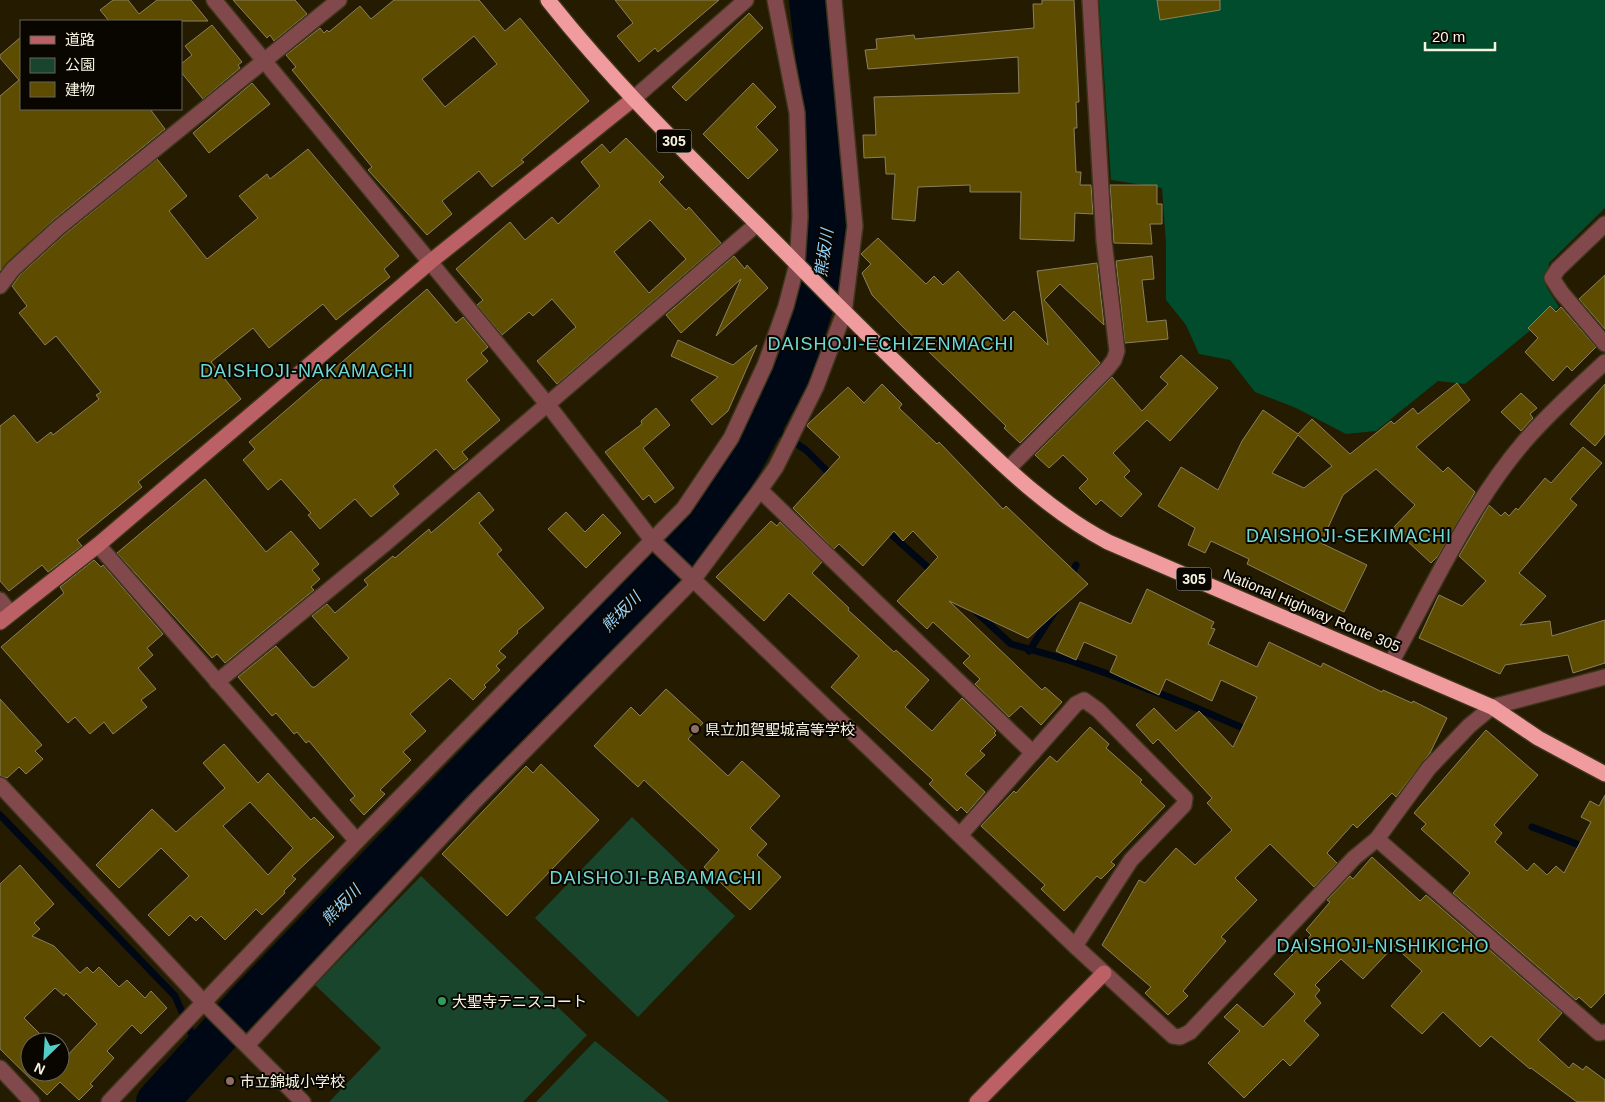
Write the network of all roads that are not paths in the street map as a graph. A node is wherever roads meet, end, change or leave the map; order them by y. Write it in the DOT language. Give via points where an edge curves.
graph roads {
  1 [pos="214,0"];
  2 [pos="339,0"];
  3 [pos="548,0"];
  4 [pos="746,0"];
  5 [pos="775,0"];
  6 [pos="834,0"];
  7 [pos="1090,0"];
  8 [pos="264,62"];
  9 [pos="632,100"];
  10 [pos="758,224"];
  11 [pos="1605,224"];
  12 [pos="430,262"];
  13 [pos="797,264"];
  14 [pos="0,286"];
  15 [pos="841,309"];
  16 [pos="1605,344"];
  17 [pos="1605,362"];
  18 [pos="548,405"];
  19 [pos="1008,469"];
  20 [pos="760,490"];
  21 [pos="656,544"];
  22 [pos="98,545"];
  23 [pos="691,578"];
  24 [pos="0,600"];
  25 [pos="5,618"];
  26 [pos="1391,663"];
  27 [pos="1605,677"];
  28 [pos="217,682"];
  29 [pos="1492,707"];
  30 [pos="1033,753"];
  31 [pos="1605,774"];
  32 [pos="0,785"];
  33 [pos="961,834"];
  34 [pos="1377,839"];
  35 [pos="356,841"];
  36 [pos="1075,946"];
  37 [pos="1104,973"];
  38 [pos="207,1006"];
  39 [pos="1605,1032"];
  40 [pos="242,1040"];
  41 [pos="0,1068"];
  42 [pos="32,1102"];
  43 [pos="109,1102"];
  44 [pos="303,1102"];
  45 [pos="977,1102"];
  1 -- 8 [label="street"];
  2 -- 8 [label="street"];
  3 -- 9 [label="highway, National Highway Route 305 / 305"];
  4 -- 9 [label="street"];
  5 -- 13 [label="street" via="797,113 800,216"];
  6 -- 15 [label="street" via="855,226"];
  7 -- 19 [label="street" via="1104,241 1117,351 1107,369"];
  8 -- 12 [label="street"];
  8 -- 14 [label="street" via="58,228 13,269"];
  9 -- 10 [label="highway, National Highway Route 305 / 305"];
  9 -- 12 [label="street"];
  10 -- 13 [label="highway, National Highway Route 305 / 305"];
  10 -- 18 [label="street"];
  11 -- 16 [label="street" via="1552,278"];
  12 -- 18 [label="street"];
  12 -- 22 [label="street"];
  13 -- 15 [label="highway, National Highway Route 305 / 305"];
  13 -- 21 [label="street" via="786,306 750,402 731,438"];
  15 -- 19 [label="highway, National Highway Route 305 / 305"];
  15 -- 20 [label="street" via="816,387 776,467"];
  17 -- 26 [label="street" via="1524,442 1485,495"];
  18 -- 21 [label="street"];
  18 -- 28 [label="street"];
  19 -- 26 [label="highway, National Highway Route 305 / 305" via="1050,507 1108,542"];
  20 -- 23 [label="street"];
  20 -- 30 [label="street"];
  21 -- 23 [label="street"];
  21 -- 35 [label="street"];
  22 -- 25 [label="street"];
  22 -- 28 [label="street"];
  23 -- 33 [label="street"];
  23 -- 40 [label="street"];
  24 -- 25 [label="street"];
  26 -- 29 [label="highway, National Highway Route 305 / 305"];
  27 -- 29 [label="street"];
  28 -- 35 [label="street"];
  29 -- 31 [label="highway, National Highway Route 305 / 305" via="1538,738"];
  29 -- 34 [label="street" via="1429,768"];
  30 -- 33 [label="street"];
  30 -- 36 [label="street" via="1076,704 1084,700 1098,710 1185,798 1184,805 1131,860"];
  32 -- 38 [label="street"];
  33 -- 36 [label="street"];
  34 -- 37 [label="street" via="1354,858 1190,1032 1180,1037 1173,1036"];
  34 -- 39 [label="street" via="1598,1033"];
  35 -- 38 [label="street"];
  36 -- 37 [label="street"];
  37 -- 45 [label="street"];
  38 -- 40 [label="street"];
  38 -- 43 [label="street"];
  40 -- 44 [label="street"];
  41 -- 42 [label="street"];
}
